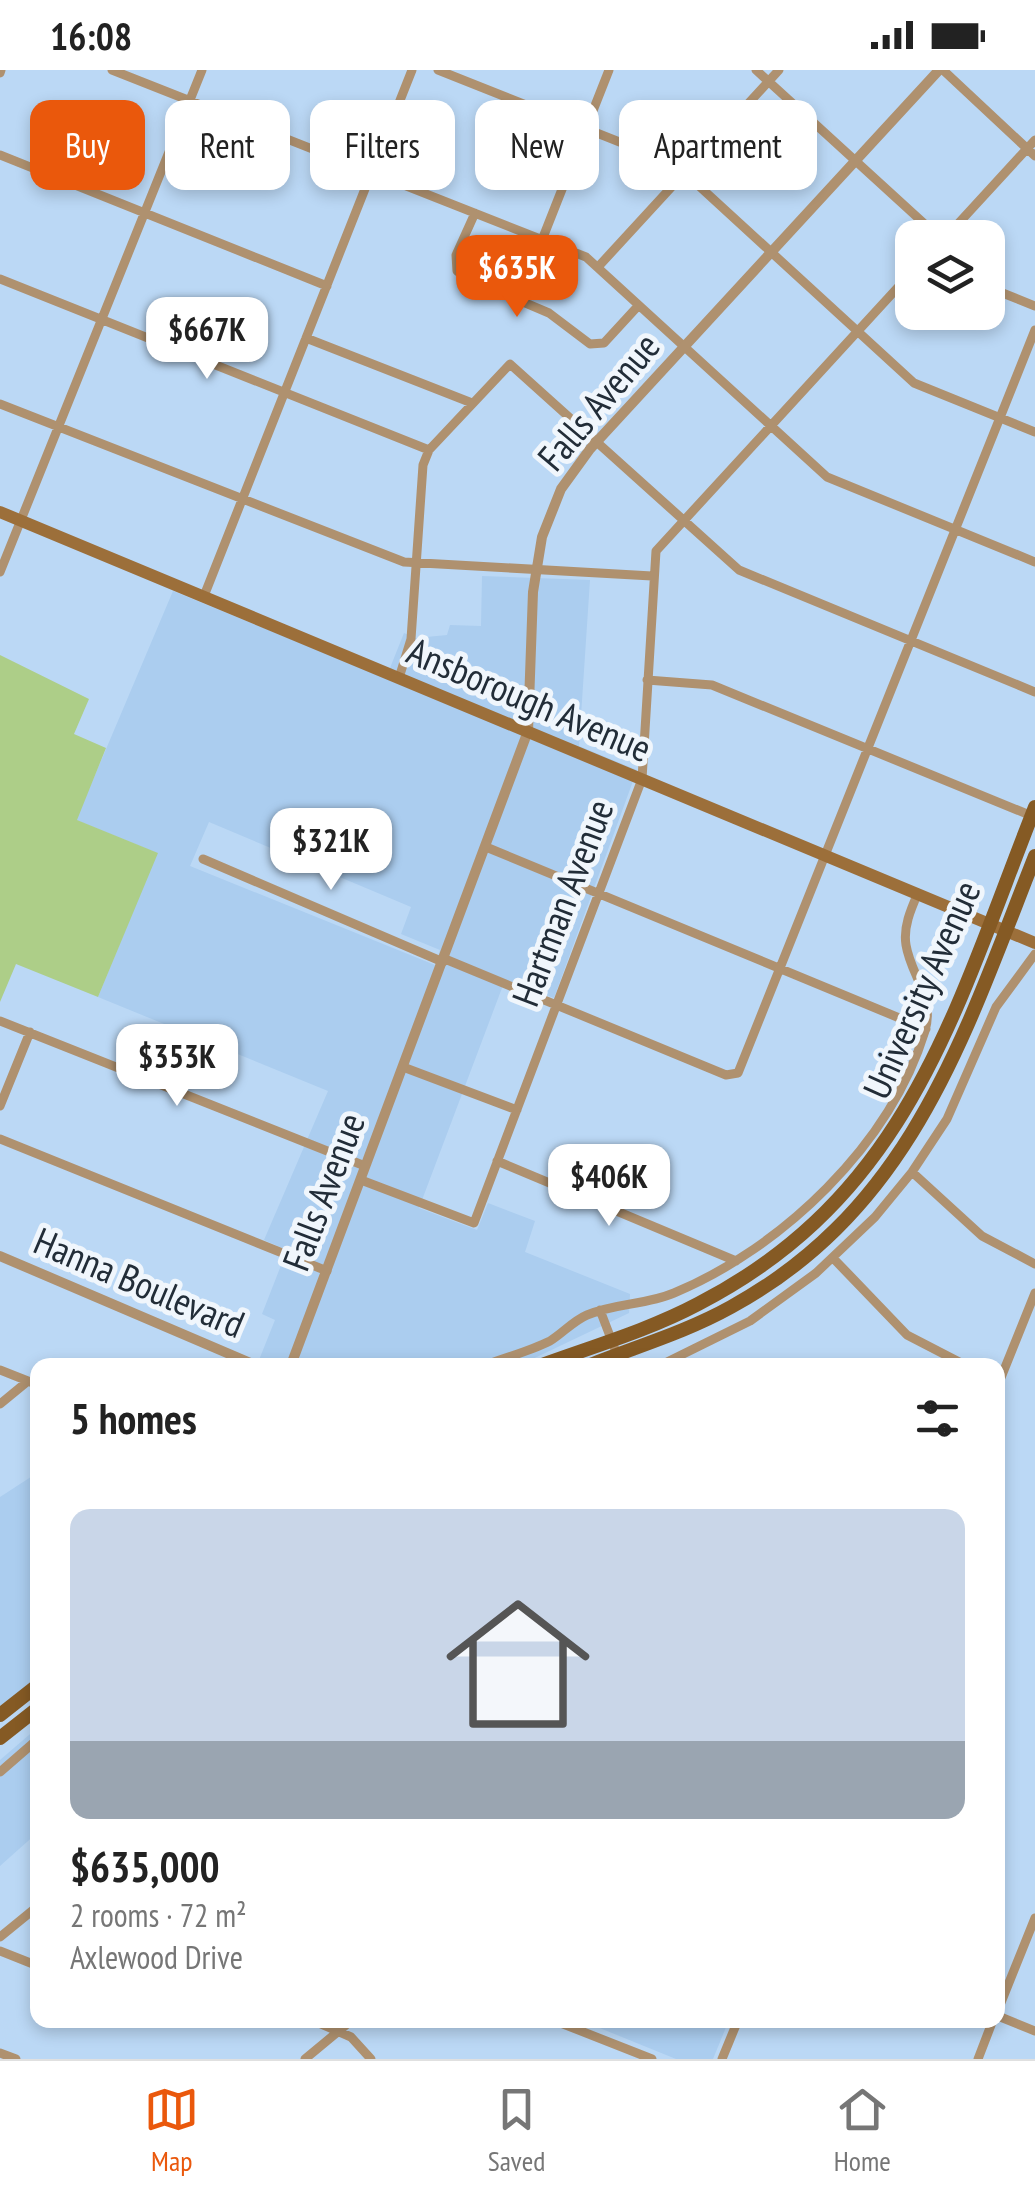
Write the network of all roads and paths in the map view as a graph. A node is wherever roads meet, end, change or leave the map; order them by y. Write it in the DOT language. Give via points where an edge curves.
graph roads {
  1 [pos="112,70"];
  2 [pos="202,70"];
  3 [pos="412,70"];
  4 [pos="438,70"];
  5 [pos="610,70"];
  6 [pos="756,70"];
  7 [pos="780,70"];
  8 [pos="941,70"];
  9 [pos="769,81"];
  10 [pos="190,100"];
  11 [pos="400,100"];
  12 [pos="513,100"];
  13 [pos="598,100"];
  14 [pos="752,100"];
  15 [pos="1035,140"];
  16 [pos="1031,152"];
  17 [pos="0,155"];
  18 [pos="856,160"];
  19 [pos="165,161"];
  20 [pos="365,190"];
  21 [pos="417,190"];
  22 [pos="562,190"];
  23 [pos="669,190"];
  24 [pos="704,190"];
  25 [pos="144,212"];
  26 [pos="475,213"];
  27 [pos="923,220"];
  28 [pos="961,220"];
  29 [pos="542,240"];
  30 [pos="771,252"];
  31 [pos="598,268"];
  32 [pos="0,279"];
  33 [pos="327,286"];
  34 [pos="895,291"];
  35 [pos="1005,294"];
  36 [pos="638,306"];
  37 [pos="1035,306"];
  38 [pos="101,319"];
  39 [pos="1035,330"];
  40 [pos="858,332"];
  41 [pos="306,338"];
  42 [pos="684,347"];
  43 [pos="284,392"];
  44 [pos="472,403"];
  45 [pos="0,404"];
  46 [pos="1000,418"];
  47 [pos="771,426"];
  48 [pos="58,427"];
  49 [pos="1035,432"];
  50 [pos="598,441"];
  51 [pos="429,450"];
  52 [pos="243,499"];
  53 [pos="0,512"];
  54 [pos="684,520"];
  55 [pos="20,521"];
  56 [pos="956,529"];
  57 [pos="1035,562"];
  58 [pos="418,564"];
  59 [pos="536,570"];
  60 [pos="0,572"];
  61 [pos="652,576"];
  62 [pos="204,596"];
  63 [pos="911,640"];
  64 [pos="398,678"];
  65 [pos="647,680"];
  66 [pos="1035,692"];
  67 [pos="528,730"];
  68 [pos="868,749"];
  69 [pos="642,779"];
  70 [pos="1033,811"];
  71 [pos="486,847"];
  72 [pos="826,855"];
  73 [pos="1035,856"];
  74 [pos="203,859"];
  75 [pos="598,894"];
  76 [pos="918,894"];
  77 [pos="988,924"];
  78 [pos="1006,931"];
  79 [pos="1035,943"];
  80 [pos="1035,954"];
  81 [pos="444,961"];
  82 [pos="780,969"];
  83 [pos="557,1004"];
  84 [pos="0,1021"];
  85 [pos="926,1029"];
  86 [pos="30,1032"];
  87 [pos="404,1067"];
  88 [pos="0,1106"];
  89 [pos="517,1110"];
  90 [pos="0,1139"];
  91 [pos="497,1161"];
  92 [pos="366,1166"];
  93 [pos="912,1172"];
  94 [pos="361,1180"];
  95 [pos="0,1256"];
  96 [pos="833,1258"];
  97 [pos="736,1260"];
  98 [pos="1035,1264"];
  99 [pos="327,1270"];
  100 [pos="1035,1293"];
  101 [pos="600,1310"];
  102 [pos="612,1339"];
  103 [pos="240,1358"];
  104 [pos="294,1358"];
  105 [pos="505,1358"];
  106 [pos="561,1358"];
  107 [pos="618,1358"];
  108 [pos="623,1358"];
  109 [pos="675,1358"];
  110 [pos="951,1358"];
  111 [pos="1005,1364"];
  112 [pos="0,1370"];
  113 [pos="30,1382"];
  114 [pos="30,1385"];
  115 [pos="0,1404"];
  116 [pos="30,1691"];
  117 [pos="30,1714"];
  118 [pos="0,1715"];
  119 [pos="0,1738"];
  120 [pos="30,1745"];
  121 [pos="0,1772"];
  122 [pos="30,1913"];
  123 [pos="1035,1918"];
  124 [pos="0,1937"];
  125 [pos="0,1951"];
  126 [pos="30,1963"];
  127 [pos="1005,1993"];
  128 [pos="1005,2019"];
  129 [pos="332,2028"];
  130 [pos="343,2028"];
  131 [pos="573,2028"];
  132 [pos="735,2028"];
  133 [pos="991,2028"];
  134 [pos="340,2031"];
  135 [pos="1035,2032"];
  136 [pos="0,2053"];
  137 [pos="16,2059"];
  138 [pos="305,2059"];
  139 [pos="371,2059"];
  140 [pos="652,2059"];
  141 [pos="722,2059"];
  142 [pos="978,2059"];
  1 -- 10 [label="street"];
  2 -- 10 [label="street"];
  3 -- 11 [label="street"];
  4 -- 12 [label="street"];
  5 -- 13 [label="street"];
  6 -- 9 [label="street"];
  7 -- 9 [label="street"];
  8 -- 16 [label="street"];
  8 -- 18 [label="street, Falls Avenue"];
  9 -- 14 [label="street"];
  9 -- 18 [label="street"];
  15 -- 16 [label="street"];
  16 -- 28 [label="street"];
  17 -- 25 [label="street"];
  18 -- 27 [label="street"];
  18 -- 30 [label="street, Falls Avenue"];
  19 -- 25 [label="street"];
  20 -- 33 [label="street"];
  21 -- 26 [label="street"];
  22 -- 29 [label="street"];
  23 -- 31 [label="street"];
  24 -- 30 [label="street"];
  25 -- 33 [label="street"];
  25 -- 38 [label="street"];
  26 -- 29 [label="street"];
  26 -- 36 [label="street" via="456,254 457,271 466,278 549,312 590,344 604,343"];
  29 -- 31 [label="street"];
  30 -- 40 [label="street"];
  30 -- 42 [label="street, Falls Avenue"];
  31 -- 36 [label="street"];
  32 -- 38 [label="street"];
  33 -- 41 [label="street"];
  34 -- 40 [label="street, Hartman Avenue"];
  35 -- 37 [label="street"];
  36 -- 42 [label="street"];
  38 -- 43 [label="street"];
  38 -- 48 [label="street"];
  39 -- 46 [label="street"];
  40 -- 46 [label="street" via="914,383"];
  40 -- 47 [label="street, Hartman Avenue"];
  41 -- 43 [label="street"];
  41 -- 44 [label="street"];
  42 -- 47 [label="street"];
  42 -- 50 [label="street, Falls Avenue"];
  43 -- 51 [label="street"];
  43 -- 52 [label="street"];
  44 -- 50 [label="street" via="510,364"];
  44 -- 51 [label="street"];
  45 -- 48 [label="street"];
  46 -- 49 [label="street"];
  46 -- 56 [label="street"];
  47 -- 54 [label="street, Hartman Avenue"];
  47 -- 56 [label="street" via="828,477"];
  48 -- 52 [label="street"];
  48 -- 55 [label="street"];
  50 -- 54 [label="street"];
  50 -- 59 [label="street, Falls Avenue" via="554,504"];
  51 -- 58 [label="street" via="421,480"];
  52 -- 58 [label="street"];
  52 -- 62 [label="street"];
  53 -- 55 [label="main road, Ansborough Avenue"];
  54 -- 61 [label="street, Hartman Avenue" via="656,551"];
  54 -- 63 [label="street" via="739,570"];
  55 -- 60 [label="street"];
  55 -- 62 [label="main road, Ansborough Avenue"];
  56 -- 57 [label="street"];
  56 -- 63 [label="street"];
  58 -- 59 [label="street"];
  58 -- 64 [label="street" via="411,638"];
  59 -- 61 [label="street"];
  59 -- 67 [label="street, Falls Avenue"];
  61 -- 65 [label="street, Hartman Avenue"];
  62 -- 64 [label="main road, Ansborough Avenue"];
  63 -- 66 [label="street"];
  63 -- 68 [label="street"];
  64 -- 67 [label="main road, Ansborough Avenue"];
  65 -- 68 [label="street" via="712,686"];
  65 -- 69 [label="street, Hartman Avenue"];
  67 -- 69 [label="main road, Ansborough Avenue"];
  67 -- 71 [label="street, Falls Avenue"];
  68 -- 70 [label="street"];
  68 -- 72 [label="street"];
  69 -- 72 [label="main road, Ansborough Avenue"];
  69 -- 75 [label="street, Hartman Avenue"];
  70 -- 77 [label="main road, University Avenue"];
  71 -- 75 [label="street"];
  71 -- 81 [label="street, Falls Avenue"];
  72 -- 76 [label="main road, Ansborough Avenue"];
  72 -- 82 [label="street"];
  73 -- 78 [label="main road, University Avenue"];
  74 -- 81 [label="street"];
  75 -- 82 [label="street"];
  75 -- 83 [label="street, Hartman Avenue"];
  76 -- 77 [label="main road, Ansborough Avenue"];
  76 -- 85 [label="street" via="905,936 928,1004"];
  77 -- 78 [label="main road, Ansborough Avenue"];
  77 -- 102 [label="main road, University Avenue" via="912,1103 831,1210 746,1276 674,1316"];
  78 -- 79 [label="main road, Ansborough Avenue"];
  78 -- 108 [label="main road, University Avenue" via="932,1105 873,1191 832,1234 756,1292"];
  80 -- 93 [label="street" via="996,1007 965,1084"];
  81 -- 83 [label="street"];
  81 -- 87 [label="street, Falls Avenue"];
  82 -- 83 [label="street" via="738,1073 726,1074"];
  82 -- 85 [label="street"];
  83 -- 89 [label="street, Hartman Avenue"];
  84 -- 86 [label="street"];
  85 -- 97 [label="street" via="900,1086 856,1152 785,1225"];
  86 -- 88 [label="street"];
  86 -- 92 [label="street"];
  87 -- 89 [label="street"];
  87 -- 92 [label="street, Falls Avenue"];
  89 -- 91 [label="street, Hartman Avenue"];
  90 -- 99 [label="street"];
  91 -- 94 [label="street, Hartman Avenue" via="474,1223"];
  91 -- 97 [label="street"];
  92 -- 94 [label="street, Falls Avenue"];
  93 -- 96 [label="street"];
  93 -- 98 [label="street" via="968,1226"];
  94 -- 99 [label="street, Falls Avenue"];
  95 -- 103 [label="street, Hanna Boulevard"];
  96 -- 109 [label="street" via="750,1321"];
  96 -- 110 [label="street" via="906,1335"];
  97 -- 101 [label="street" via="657,1300"];
  99 -- 104 [label="street, Falls Avenue"];
  100 -- 111 [label="street"];
  101 -- 102 [label="street"];
  101 -- 105 [label="street"];
  102 -- 106 [label="main road, University Avenue"];
  102 -- 107 [label="street"];
  112 -- 113 [label="street"];
  114 -- 115 [label="street"];
  116 -- 118 [label="main road"];
  117 -- 119 [label="main road"];
  120 -- 121 [label="street"];
  122 -- 124 [label="street"];
  123 -- 127 [label="street"];
  125 -- 126 [label="street"];
  128 -- 135 [label="street"];
  129 -- 134 [label="street"];
  130 -- 134 [label="street"];
  131 -- 140 [label="street"];
  132 -- 141 [label="street"];
  133 -- 142 [label="street"];
  134 -- 138 [label="street"];
  134 -- 139 [label="street"];
  136 -- 137 [label="street"];
}
